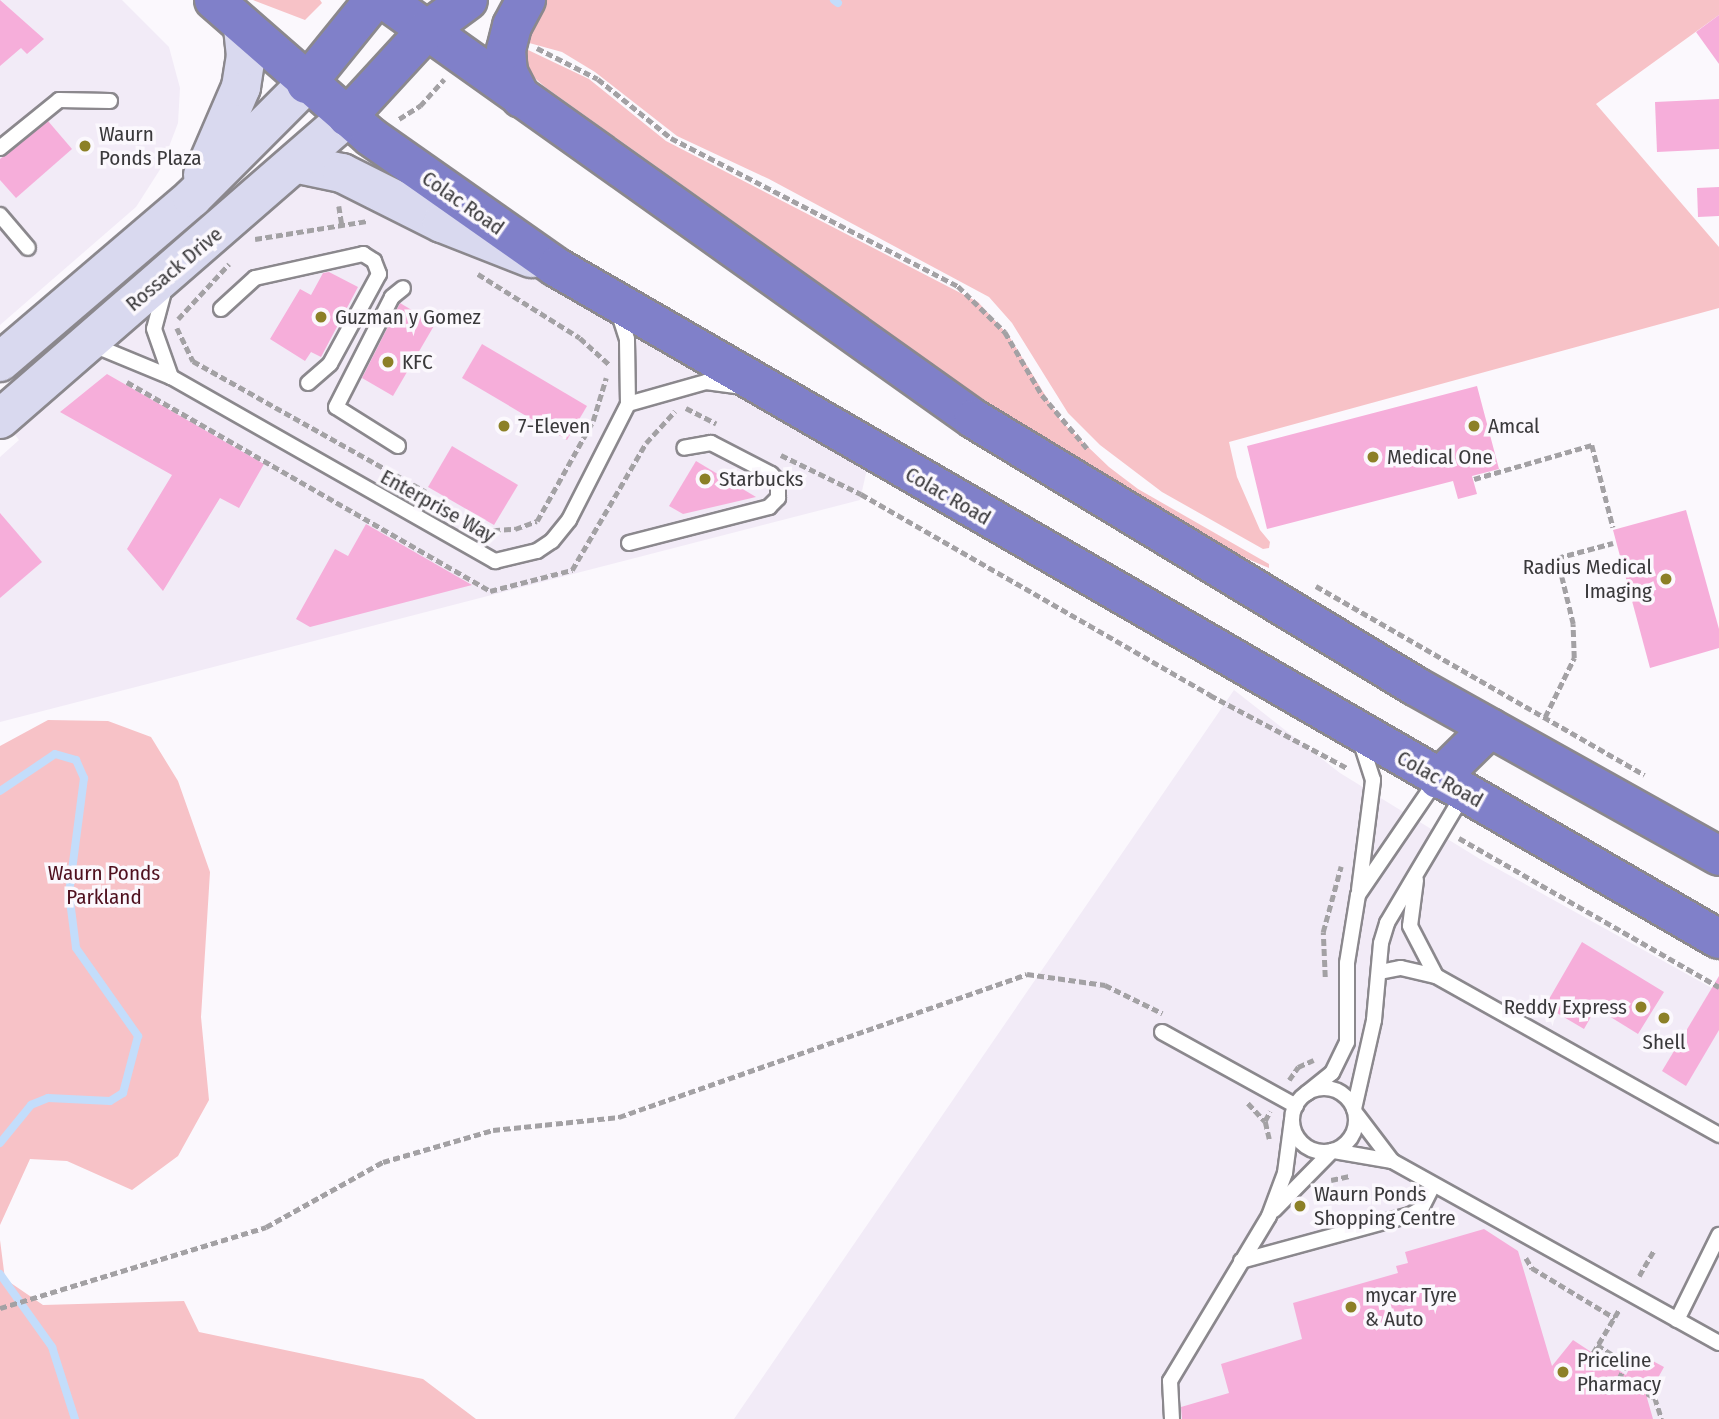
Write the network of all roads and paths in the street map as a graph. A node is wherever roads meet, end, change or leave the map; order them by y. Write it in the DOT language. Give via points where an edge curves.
graph roads {
  1 [pos="214,0"];
  2 [pos="374,0"];
  3 [pos="385,0"];
  4 [pos="468,0"];
  5 [pos="526,0"];
  6 [pos="243,26"];
  7 [pos="426,31"];
  8 [pos="508,42"];
  9 [pos="306,84"];
  10 [pos="521,98"];
  11 [pos="110,101"];
  12 [pos="347,117"];
  13 [pos="0,148"];
  14 [pos="298,164"];
  15 [pos="192,198"];
  16 [pos="0,215"];
  17 [pos="378,222"];
  18 [pos="244,245"];
  19 [pos="28,248"];
  20 [pos="232,260"];
  21 [pos="556,267"];
  22 [pos="469,269"];
  23 [pos="168,274"];
  24 [pos="403,288"];
  25 [pos="615,303"];
  26 [pos="221,309"];
  27 [pos="160,345"];
  28 [pos="79,351"];
  29 [pos="0,362"];
  30 [pos="138,363"];
  31 [pos="171,377"];
  32 [pos="628,378"];
  33 [pos="308,383"];
  34 [pos="765,390"];
  35 [pos="659,395"];
  36 [pos="628,404"];
  37 [pos="0,419"];
  38 [pos="727,428"];
  39 [pos="398,446"];
  40 [pos="684,448"];
  41 [pos="776,452"];
  42 [pos="1096,455"];
  43 [pos="1474,479"];
  44 [pos="1613,527"];
  45 [pos="629,543"];
  46 [pos="1613,543"];
  47 [pos="474,584"];
  48 [pos="1314,584"];
  49 [pos="1545,717"];
  50 [pos="1490,727"];
  51 [pos="1357,732"];
  52 [pos="1350,769"];
  53 [pos="1654,780"];
  54 [pos="1451,786"];
  55 [pos="1445,828"];
  56 [pos="1719,856"];
  57 [pos="1421,866"];
  58 [pos="1358,895"];
  59 [pos="1719,939"];
  60 [pos="1380,972"];
  61 [pos="1436,976"];
  62 [pos="1719,987"];
  63 [pos="1162,1032"];
  64 [pos="1179,1041"];
  65 [pos="1307,1093"];
  66 [pos="1355,1111"];
  67 [pos="1294,1113"];
  68 [pos="1719,1135"];
  69 [pos="1333,1151"];
  70 [pos="1392,1161"];
  71 [pos="1433,1185"];
  72 [pos="1269,1216"];
  73 [pos="1719,1235"];
  74 [pos="1241,1261"];
  75 [pos="1532,1268"];
  76 [pos="0,1308"];
  77 [pos="1615,1318"];
  78 [pos="1677,1320"];
  79 [pos="1719,1343"];
  80 [pos="1593,1353"];
  81 [pos="1172,1419"];
  82 [pos="1662,1419"];
  1 -- 6 [label="highway, Colac Road"];
  2 -- 9 [label="highway"];
  3 -- 7 [label="highway"];
  4 -- 7 [label="highway"];
  5 -- 8 [label="highway"];
  6 -- 9 [label="highway, Colac Road"];
  6 -- 15 [label="main road" via="245,63 238,97"];
  7 -- 10 [label="highway"];
  7 -- 12 [label="highway"];
  8 -- 10 [label="highway" via="508,73"];
  8 -- 42 [label="path" via="559,56 598,79 671,138 958,286 1005,332 1042,395"];
  9 -- 12 [label="highway, Colac Road"];
  9 -- 15 [label="main road, Rossack Drive"];
  10 -- 50 [label="highway" via="974,419"];
  11 -- 13 [label="lane" via="59,100"];
  12 -- 14 [label="main road, Rossack Drive"];
  12 -- 21 [label="highway, Colac Road"];
  14 -- 21 [label="main road" via="342,173 442,223"];
  14 -- 23 [label="main road, Rossack Drive"];
  15 -- 29 [label="main road, Rossack Drive"];
  16 -- 19 [label="lane"];
  17 -- 18 [label="path" via="338,224"];
  20 -- 27 [label="path"];
  21 -- 25 [label="highway, Colac Road"];
  22 -- 32 [label="path" via="580,338"];
  23 -- 27 [label="lane" via="154,329"];
  23 -- 28 [label="main road, Rossack Drive"];
  24 -- 39 [label="lane" via="392,297 337,407"];
  25 -- 32 [label="lane, Enterprise Way" via="626,339"];
  25 -- 34 [label="highway, Colac Road"];
  26 -- 33 [label="lane" via="255,278 363,254 374,261 379,274 330,364"];
  27 -- 31 [label="lane"];
  28 -- 30 [label="lane, Enterprise Way" via="103,349"];
  28 -- 37 [label="main road, Rossack Drive"];
  30 -- 31 [label="lane, Enterprise Way"];
  30 -- 47 [label="path" via="121,378"];
  31 -- 36 [label="lane, Enterprise Way" via="495,561 537,551 552,541 569,520"];
  32 -- 36 [label="lane, Enterprise Way"];
  34 -- 35 [label="lane" via="706,382"];
  34 -- 51 [label="highway, Colac Road"];
  35 -- 36 [label="lane"];
  35 -- 38 [label="path"];
  40 -- 45 [label="lane" via="711,443 771,474 778,481 778,498 769,507"];
  41 -- 52 [label="path" via="861,494 1210,695"];
  43 -- 44 [label="path" via="1592,445"];
  46 -- 49 [label="path" via="1557,558 1573,624 1574,658"];
  48 -- 49 [label="path"];
  49 -- 53 [label="path"];
  50 -- 54 [label="highway"];
  50 -- 56 [label="highway"];
  51 -- 54 [label="highway, Colac Road"];
  51 -- 58 [label="lane" via="1373,780"];
  54 -- 55 [label="lane"];
  54 -- 58 [label="lane"];
  54 -- 59 [label="highway, Colac Road"];
  55 -- 57 [label="lane"];
  55 -- 62 [label="path" via="1482,854"];
  57 -- 60 [label="lane" via="1387,923"];
  57 -- 61 [label="lane" via="1410,926"];
  58 -- 65 [label="lane" via="1348,962 1347,1042 1332,1073"];
  60 -- 61 [label="lane" via="1401,968"];
  60 -- 66 [label="lane"];
  61 -- 68 [label="lane"];
  63 -- 64 [label="lane"];
  64 -- 67 [label="lane"];
  64 -- 76 [label="path" via="1168,1016 1105,985 1027,974 620,1117 493,1129 383,1161 266,1227"];
  65 -- 66 [label="lane" via="1331,1089 1348,1098"];
  65 -- 67 [label="lane"];
  66 -- 69 [label="lane" via="1352,1137"];
  66 -- 70 [label="lane"];
  67 -- 69 [label="lane" via="1304,1145"];
  67 -- 72 [label="lane" via="1285,1173"];
  69 -- 70 [label="lane"];
  69 -- 72 [label="lane"];
  70 -- 71 [label="lane"];
  71 -- 74 [label="lane" via="1413,1214"];
  71 -- 78 [label="lane"];
  72 -- 74 [label="lane"];
  73 -- 78 [label="lane"];
  74 -- 81 [label="lane" via="1170,1381"];
  75 -- 77 [label="path"];
  78 -- 79 [label="lane"];
  80 -- 82 [label="path" via="1597,1345 1627,1364 1620,1377 1655,1398"];
}
